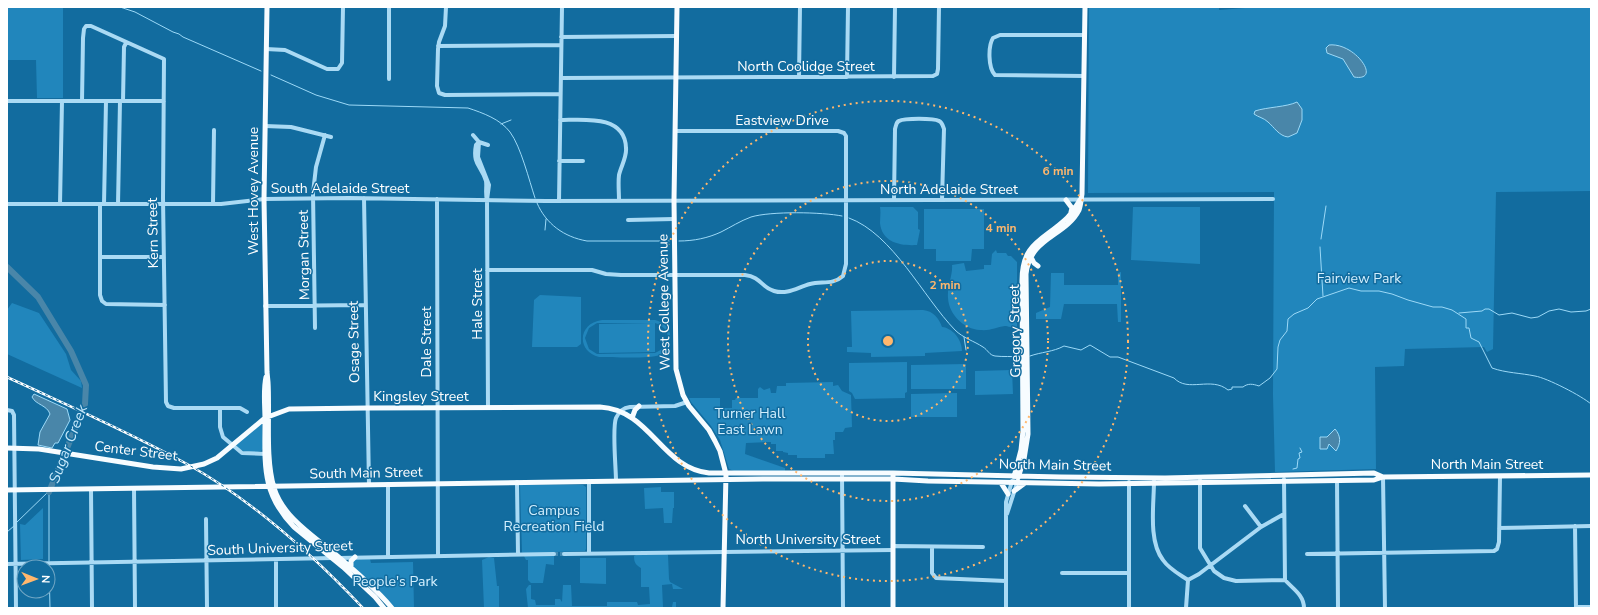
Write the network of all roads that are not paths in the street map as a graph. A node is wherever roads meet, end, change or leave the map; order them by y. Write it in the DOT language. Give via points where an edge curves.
graph roads {
  1 [pos="267,7"];
  2 [pos="343,7"];
  3 [pos="390,7"];
  4 [pos="446,7"];
  5 [pos="562,7"];
  6 [pos="677,7"];
  7 [pos="800,7"];
  8 [pos="848,7"];
  9 [pos="895,7"];
  10 [pos="939,7"];
  11 [pos="1085,7"];
  12 [pos="1084,35"];
  13 [pos="676,36"];
  14 [pos="561,37"];
  15 [pos="126,42"];
  16 [pos="561,45"];
  17 [pos="438,46"];
  18 [pos="266,49"];
  19 [pos="1084,76"];
  20 [pos="676,77"];
  21 [pos="799,77"];
  22 [pos="847,77"];
  23 [pos="894,77"];
  24 [pos="561,78"];
  25 [pos="389,79"];
  26 [pos="560,94"];
  27 [pos="7,101"];
  28 [pos="62,101"];
  29 [pos="82,101"];
  30 [pos="106,101"];
  31 [pos="121,101"];
  32 [pos="164,101"];
  33 [pos="560,120"];
  34 [pos="265,126"];
  35 [pos="214,130"];
  36 [pos="675,131"];
  37 [pos="325,135"];
  38 [pos="473,136"];
  39 [pos="331,137"];
  40 [pos="479,142"];
  41 [pos="488,145"];
  42 [pos="559,161"];
  43 [pos="583,161"];
  44 [pos="364,198"];
  45 [pos="264,199"];
  46 [pos="314,199"];
  47 [pos="437,199"];
  48 [pos="1273,199"];
  49 [pos="487,200"];
  50 [pos="619,200"];
  51 [pos="674,200"];
  52 [pos="846,200"];
  53 [pos="894,200"];
  54 [pos="942,200"];
  55 [pos="1066,200"];
  56 [pos="1081,200"];
  57 [pos="559,201"];
  58 [pos="7,204"];
  59 [pos="60,204"];
  60 [pos="102,204"];
  61 [pos="118,204"];
  62 [pos="164,204"];
  63 [pos="213,204"];
  64 [pos="1071,213"];
  65 [pos="674,219"];
  66 [pos="628,220"];
  67 [pos="100,257"];
  68 [pos="164,257"];
  69 [pos="1031,257"];
  70 [pos="1038,266"];
  71 [pos="487,270"];
  72 [pos="675,276"];
  73 [pos="165,305"];
  74 [pos="315,305"];
  75 [pos="365,305"];
  76 [pos="266,306"];
  77 [pos="315,328"];
  78 [pos="267,376"];
  79 [pos="687,402"];
  80 [pos="269,405"];
  81 [pos="639,406"];
  82 [pos="220,408"];
  83 [pos="367,408"];
  84 [pos="438,408"];
  85 [pos="488,408"];
  86 [pos="7,410"];
  87 [pos="620,411"];
  88 [pos="247,412"];
  89 [pos="279,412"];
  90 [pos="267,417"];
  91 [pos="632,418"];
  92 [pos="232,445"];
  93 [pos="7,448"];
  94 [pos="15,448"];
  95 [pos="267,454"];
  96 [pos="1022,465"];
  97 [pos="1016,468"];
  98 [pos="842,473"];
  99 [pos="893,473"];
  100 [pos="726,474"];
  101 [pos="1591,475"];
  102 [pos="1003,476"];
  103 [pos="1016,477"];
  104 [pos="1031,477"];
  105 [pos="1200,477"];
  106 [pos="1384,477"];
  107 [pos="1500,477"];
  108 [pos="1129,478"];
  109 [pos="1154,478"];
  110 [pos="842,479"];
  111 [pos="892,479"];
  112 [pos="1284,479"];
  113 [pos="726,480"];
  114 [pos="1337,480"];
  115 [pos="589,481"];
  116 [pos="616,481"];
  117 [pos="518,482"];
  118 [pos="1001,483"];
  119 [pos="1014,483"];
  120 [pos="1025,483"];
  121 [pos="388,484"];
  122 [pos="438,484"];
  123 [pos="1129,484"];
  124 [pos="1154,484"];
  125 [pos="1199,484"];
  126 [pos="369,485"];
  127 [pos="271,486"];
  128 [pos="286,486"];
  129 [pos="260,487"];
  130 [pos="134,488"];
  131 [pos="91,489"];
  132 [pos="7,490"];
  133 [pos="15,490"];
  134 [pos="1014,491"];
  135 [pos="1008,494"];
  136 [pos="273,496"];
  137 [pos="280,500"];
  138 [pos="1245,506"];
  139 [pos="1284,514"];
  140 [pos="206,519"];
  141 [pos="1005,520"];
  142 [pos="1575,526"];
  143 [pos="1591,526"];
  144 [pos="1261,527"];
  145 [pos="1499,528"];
  146 [pos="932,547"];
  147 [pos="893,548"];
  148 [pos="983,548"];
  149 [pos="842,550"];
  150 [pos="724,551"];
  151 [pos="590,553"];
  152 [pos="1384,553"];
  153 [pos="518,554"];
  154 [pos="554,554"];
  155 [pos="564,554"];
  156 [pos="1308,554"];
  157 [pos="1337,554"];
  158 [pos="438,556"];
  159 [pos="355,557"];
  160 [pos="388,557"];
  161 [pos="332,558"];
  162 [pos="339,558"];
  163 [pos="16,559"];
  164 [pos="276,560"];
  165 [pos="206,561"];
  166 [pos="91,563"];
  167 [pos="135,563"];
  168 [pos="7,564"];
  169 [pos="16,564"];
  170 [pos="56,564"];
  171 [pos="1210,565"];
  172 [pos="351,568"];
  173 [pos="1062,573"];
  174 [pos="1129,573"];
  175 [pos="1006,580"];
  176 [pos="1188,580"];
  177 [pos="1285,580"];
  178 [pos="384,607"];
  179 [pos="1591,607"];
  180 [pos="92,608"];
  181 [pos="135,608"];
  182 [pos="207,608"];
  183 [pos="276,608"];
  184 [pos="392,608"];
  185 [pos="723,608"];
  186 [pos="843,608"];
  187 [pos="893,608"];
  188 [pos="1006,608"];
  189 [pos="1129,608"];
  190 [pos="1186,608"];
  191 [pos="1304,608"];
  192 [pos="1338,608"];
  193 [pos="1385,608"];
  194 [pos="1576,608"];
  1 -- 18 [label="main road, West Hovey Avenue"];
  2 -- 18 [label="street" via="342,63 338,69 327,69 285,50"];
  3 -- 25 [label="street"];
  4 -- 17 [label="street" via="445,26"];
  5 -- 14 [label="street"];
  6 -- 13 [label="main road, West College Avenue"];
  7 -- 21 [label="street"];
  8 -- 22 [label="street"];
  9 -- 23 [label="street"];
  10 -- 23 [label="street, North Coolidge Street" via="936,75"];
  11 -- 12 [label="main road, Gregory Street"];
  12 -- 19 [label="main road, Gregory Street"];
  12 -- 19 [label="street" via="1000,35 992,38 990,42 990,67 998,76"];
  13 -- 14 [label="street"];
  13 -- 20 [label="main road, West College Avenue"];
  14 -- 16 [label="street"];
  15 -- 29 [label="street" via="86,26 83,38"];
  15 -- 31 [label="street"];
  15 -- 32 [label="street, Kern Street" via="164,59"];
  16 -- 17 [label="street"];
  16 -- 24 [label="street"];
  17 -- 26 [label="street" via="437,86 440,93 445,95"];
  18 -- 34 [label="main road, West Hovey Avenue"];
  19 -- 56 [label="main road, Gregory Street"];
  20 -- 21 [label="street, North Coolidge Street"];
  20 -- 24 [label="street, North Coolidge Street"];
  20 -- 36 [label="main road, West College Avenue"];
  21 -- 22 [label="street, North Coolidge Street"];
  22 -- 23 [label="street, North Coolidge Street"];
  24 -- 26 [label="street"];
  26 -- 33 [label="street"];
  27 -- 28 [label="street"];
  28 -- 29 [label="street"];
  28 -- 59 [label="street"];
  29 -- 30 [label="street"];
  30 -- 31 [label="street"];
  30 -- 60 [label="street"];
  31 -- 32 [label="street"];
  31 -- 61 [label="street"];
  32 -- 62 [label="street, Kern Street"];
  33 -- 42 [label="street"];
  33 -- 50 [label="street" via="600,121 619,130 626,148 619,176"];
  34 -- 37 [label="street" via="292,127"];
  34 -- 45 [label="main road, West Hovey Avenue"];
  35 -- 63 [label="street"];
  36 -- 51 [label="main road, West College Avenue"];
  36 -- 52 [label="street, Eastview Drive" via="842,132 846,136"];
  37 -- 39 [label="street"];
  37 -- 46 [label="street, Morgan Street" via="314,180"];
  38 -- 40 [label="street"];
  40 -- 41 [label="street"];
  40 -- 49 [label="street, Hale Street" via="474,152 486,181"];
  42 -- 43 [label="street"];
  42 -- 57 [label="street"];
  44 -- 46 [label="street, South Adelaide Street"];
  44 -- 47 [label="street, South Adelaide Street"];
  44 -- 75 [label="street, Osage Street"];
  45 -- 46 [label="street, South Adelaide Street"];
  45 -- 63 [label="street, South Adelaide Street"];
  45 -- 76 [label="main road, West Hovey Avenue"];
  46 -- 74 [label="street, Morgan Street"];
  47 -- 49 [label="street, South Adelaide Street"];
  47 -- 84 [label="street, Dale Street"];
  48 -- 56 [label="street, North Adelaide Street"];
  49 -- 57 [label="street, South Adelaide Street"];
  49 -- 71 [label="street, Hale Street"];
  50 -- 51 [label="street, South Adelaide Street"];
  50 -- 57 [label="street, South Adelaide Street"];
  51 -- 52 [label="street, North Adelaide Street"];
  51 -- 65 [label="main road, West College Avenue"];
  52 -- 53 [label="street, North Adelaide Street"];
  52 -- 72 [label="street, Eastview Drive" via="846,268 838,280 811,283 783,292 768,288 751,275"];
  53 -- 54 [label="street, North Adelaide Street"];
  53 -- 54 [label="street" via="895,129 896,124 905,119 939,120 942,124"];
  54 -- 55 [label="street, North Adelaide Street"];
  55 -- 56 [label="street, North Adelaide Street"];
  55 -- 64 [label="main road" via="1072,208"];
  56 -- 64 [label="main road, Gregory Street"];
  56 -- 69 [label="main road, Gregory Street" via="1074,216 1036,248"];
  58 -- 59 [label="street, South Adelaide Street"];
  59 -- 60 [label="street, South Adelaide Street"];
  60 -- 61 [label="street, South Adelaide Street"];
  60 -- 67 [label="street"];
  61 -- 62 [label="street, South Adelaide Street"];
  62 -- 63 [label="street, South Adelaide Street"];
  62 -- 68 [label="street, Kern Street"];
  64 -- 97 [label="main road, Gregory Street" via="1034,244 1023,263 1023,432"];
  65 -- 66 [label="street"];
  65 -- 72 [label="main road, West College Avenue"];
  67 -- 68 [label="street"];
  67 -- 73 [label="street" via="100,295 103,303"];
  68 -- 73 [label="street, Kern Street"];
  69 -- 70 [label="main road"];
  69 -- 96 [label="main road, Gregory Street" via="1026,274 1028,434"];
  71 -- 72 [label="street, Eastview Drive" via="592,270 614,275"];
  71 -- 85 [label="street, Hale Street"];
  72 -- 79 [label="main road, West College Avenue" via="676,369 680,388"];
  73 -- 82 [label="street, Kern Street" via="168,406"];
  74 -- 75 [label="street"];
  74 -- 76 [label="street"];
  74 -- 77 [label="street, Morgan Street"];
  75 -- 83 [label="street, Osage Street"];
  76 -- 78 [label="main road, West Hovey Avenue"];
  78 -- 80 [label="main road, West Hovey Avenue"];
  78 -- 90 [label="main road, West Hovey Avenue"];
  79 -- 81 [label="street, Kingsley Street" via="675,406"];
  79 -- 100 [label="main road, West College Avenue" via="715,441"];
  80 -- 89 [label="main road"];
  80 -- 90 [label="main road, West Hovey Avenue"];
  81 -- 87 [label="street, Kingsley Street"];
  81 -- 91 [label="main road" via="634,410"];
  82 -- 88 [label="street" via="240,408"];
  82 -- 92 [label="street" via="221,434"];
  83 -- 84 [label="main road, Kingsley Street"];
  83 -- 89 [label="main road, Kingsley Street" via="298,409"];
  83 -- 126 [label="street, Osage Street"];
  84 -- 85 [label="main road, Kingsley Street"];
  84 -- 122 [label="street, Dale Street"];
  85 -- 87 [label="main road, Kingsley Street" via="600,408"];
  86 -- 94 [label="street" via="14,412"];
  87 -- 91 [label="main road, Kingsley Street"];
  87 -- 116 [label="street" via="615,425"];
  89 -- 90 [label="main road, Kingsley Street"];
  90 -- 92 [label="main road, Kingsley Street"];
  90 -- 95 [label="main road, West Hovey Avenue"];
  91 -- 100 [label="main road, Kingsley Street" via="685,466 704,473"];
  92 -- 94 [label="main road, Center Street" via="210,461 181,469"];
  92 -- 95 [label="street" via="242,453"];
  93 -- 94 [label="main road, Center Street"];
  94 -- 133 [label="street"];
  95 -- 127 [label="main road, West Hovey Avenue" via="266,472"];
  96 -- 103 [label="main road, Gregory Street"];
  96 -- 104 [label="main road"];
  97 -- 102 [label="main road"];
  97 -- 103 [label="main road, Gregory Street"];
  98 -- 99 [label="main road, North Main Street"];
  98 -- 100 [label="main road, North Main Street"];
  98 -- 110 [label="street"];
  99 -- 102 [label="main road, North Main Street"];
  99 -- 111 [label="main road"];
  100 -- 113 [label="main road, West College Avenue"];
  101 -- 107 [label="main road, North Main Street"];
  102 -- 103 [label="main road, North Main Street"];
  103 -- 104 [label="main road, North Main Street"];
  103 -- 119 [label="main road, Gregory Street"];
  104 -- 108 [label="main road, North Main Street"];
  105 -- 106 [label="main road, North Main Street" via="1374,473"];
  105 -- 109 [label="main road, North Main Street"];
  105 -- 125 [label="street"];
  106 -- 107 [label="main road, North Main Street"];
  106 -- 114 [label="main road, North Main Street" via="1374,480"];
  106 -- 152 [label="street"];
  107 -- 145 [label="street"];
  108 -- 109 [label="main road, North Main Street"];
  108 -- 123 [label="street"];
  109 -- 124 [label="street"];
  110 -- 111 [label="main road, North Main Street"];
  110 -- 113 [label="main road, North Main Street"];
  110 -- 149 [label="street"];
  111 -- 118 [label="main road, North Main Street"];
  111 -- 147 [label="main road"];
  112 -- 114 [label="main road, North Main Street"];
  112 -- 125 [label="main road, North Main Street"];
  112 -- 139 [label="street"];
  113 -- 116 [label="main road, South Main Street"];
  113 -- 150 [label="main road, West College Avenue"];
  114 -- 157 [label="street"];
  115 -- 116 [label="main road, South Main Street"];
  115 -- 117 [label="main road, South Main Street"];
  115 -- 151 [label="street"];
  117 -- 122 [label="main road, South Main Street"];
  117 -- 153 [label="street"];
  118 -- 119 [label="main road, North Main Street"];
  118 -- 135 [label="main road"];
  119 -- 120 [label="main road, North Main Street"];
  119 -- 134 [label="street"];
  119 -- 135 [label="street"];
  120 -- 123 [label="main road, North Main Street"];
  120 -- 134 [label="main road"];
  121 -- 122 [label="main road, South Main Street"];
  121 -- 126 [label="main road, South Main Street"];
  121 -- 160 [label="street"];
  122 -- 158 [label="street, Dale Street"];
  123 -- 124 [label="main road, North Main Street"];
  123 -- 174 [label="street"];
  124 -- 125 [label="main road, North Main Street"];
  124 -- 176 [label="street" via="1155,545 1163,561"];
  125 -- 171 [label="street" via="1200,548"];
  126 -- 128 [label="main road, South Main Street"];
  127 -- 128 [label="main road, South Main Street"];
  127 -- 129 [label="main road, South Main Street"];
  127 -- 136 [label="main road"];
  127 -- 137 [label="main road"];
  128 -- 137 [label="main road" via="281,490"];
  129 -- 130 [label="main road, South Main Street"];
  129 -- 136 [label="main road"];
  130 -- 131 [label="main road, South Main Street"];
  130 -- 167 [label="street"];
  131 -- 133 [label="main road, South Main Street"];
  131 -- 166 [label="street"];
  132 -- 133 [label="main road, South Main Street"];
  133 -- 163 [label="street"];
  134 -- 141 [label="street"];
  135 -- 141 [label="street"];
  136 -- 161 [label="main road" via="287,519"];
  137 -- 162 [label="main road" via="293,518"];
  138 -- 144 [label="street"];
  139 -- 144 [label="street"];
  139 -- 177 [label="street"];
  140 -- 165 [label="street"];
  141 -- 175 [label="street"];
  142 -- 143 [label="street"];
  142 -- 145 [label="street"];
  142 -- 194 [label="street"];
  144 -- 171 [label="street"];
  145 -- 152 [label="street" via="1499,545 1493,552"];
  146 -- 147 [label="street, North University Street"];
  146 -- 148 [label="street, North University Street"];
  146 -- 175 [label="street" via="932,574 936,578"];
  147 -- 149 [label="street, North University Street"];
  147 -- 187 [label="main road"];
  149 -- 150 [label="street, North University Street"];
  149 -- 186 [label="street"];
  150 -- 151 [label="street"];
  150 -- 185 [label="main road, West College Avenue"];
  151 -- 155 [label="street"];
  152 -- 157 [label="street"];
  152 -- 193 [label="street"];
  153 -- 154 [label="street, South University Street"];
  153 -- 158 [label="street, South University Street"];
  156 -- 157 [label="street"];
  157 -- 192 [label="street"];
  158 -- 160 [label="street, South University Street"];
  159 -- 160 [label="street, South University Street"];
  159 -- 162 [label="street, South University Street"];
  159 -- 172 [label="main road" via="350,561"];
  161 -- 162 [label="street, South University Street"];
  161 -- 164 [label="street, South University Street"];
  161 -- 178 [label="main road"];
  162 -- 172 [label="main road"];
  164 -- 165 [label="street, South University Street"];
  164 -- 183 [label="street"];
  165 -- 167 [label="street, South University Street"];
  165 -- 182 [label="street"];
  166 -- 167 [label="street, South University Street"];
  166 -- 170 [label="street, South University Street"];
  166 -- 180 [label="street"];
  167 -- 181 [label="street"];
  168 -- 169 [label="street, South University Street"];
  171 -- 176 [label="street"];
  171 -- 177 [label="street" via="1219,576 1229,580"];
  172 -- 184 [label="main road"];
  173 -- 174 [label="street"];
  174 -- 189 [label="street"];
  175 -- 188 [label="street"];
  176 -- 190 [label="street"];
  177 -- 191 [label="street" via="1302,597"];
  179 -- 194 [label="street"];
}
